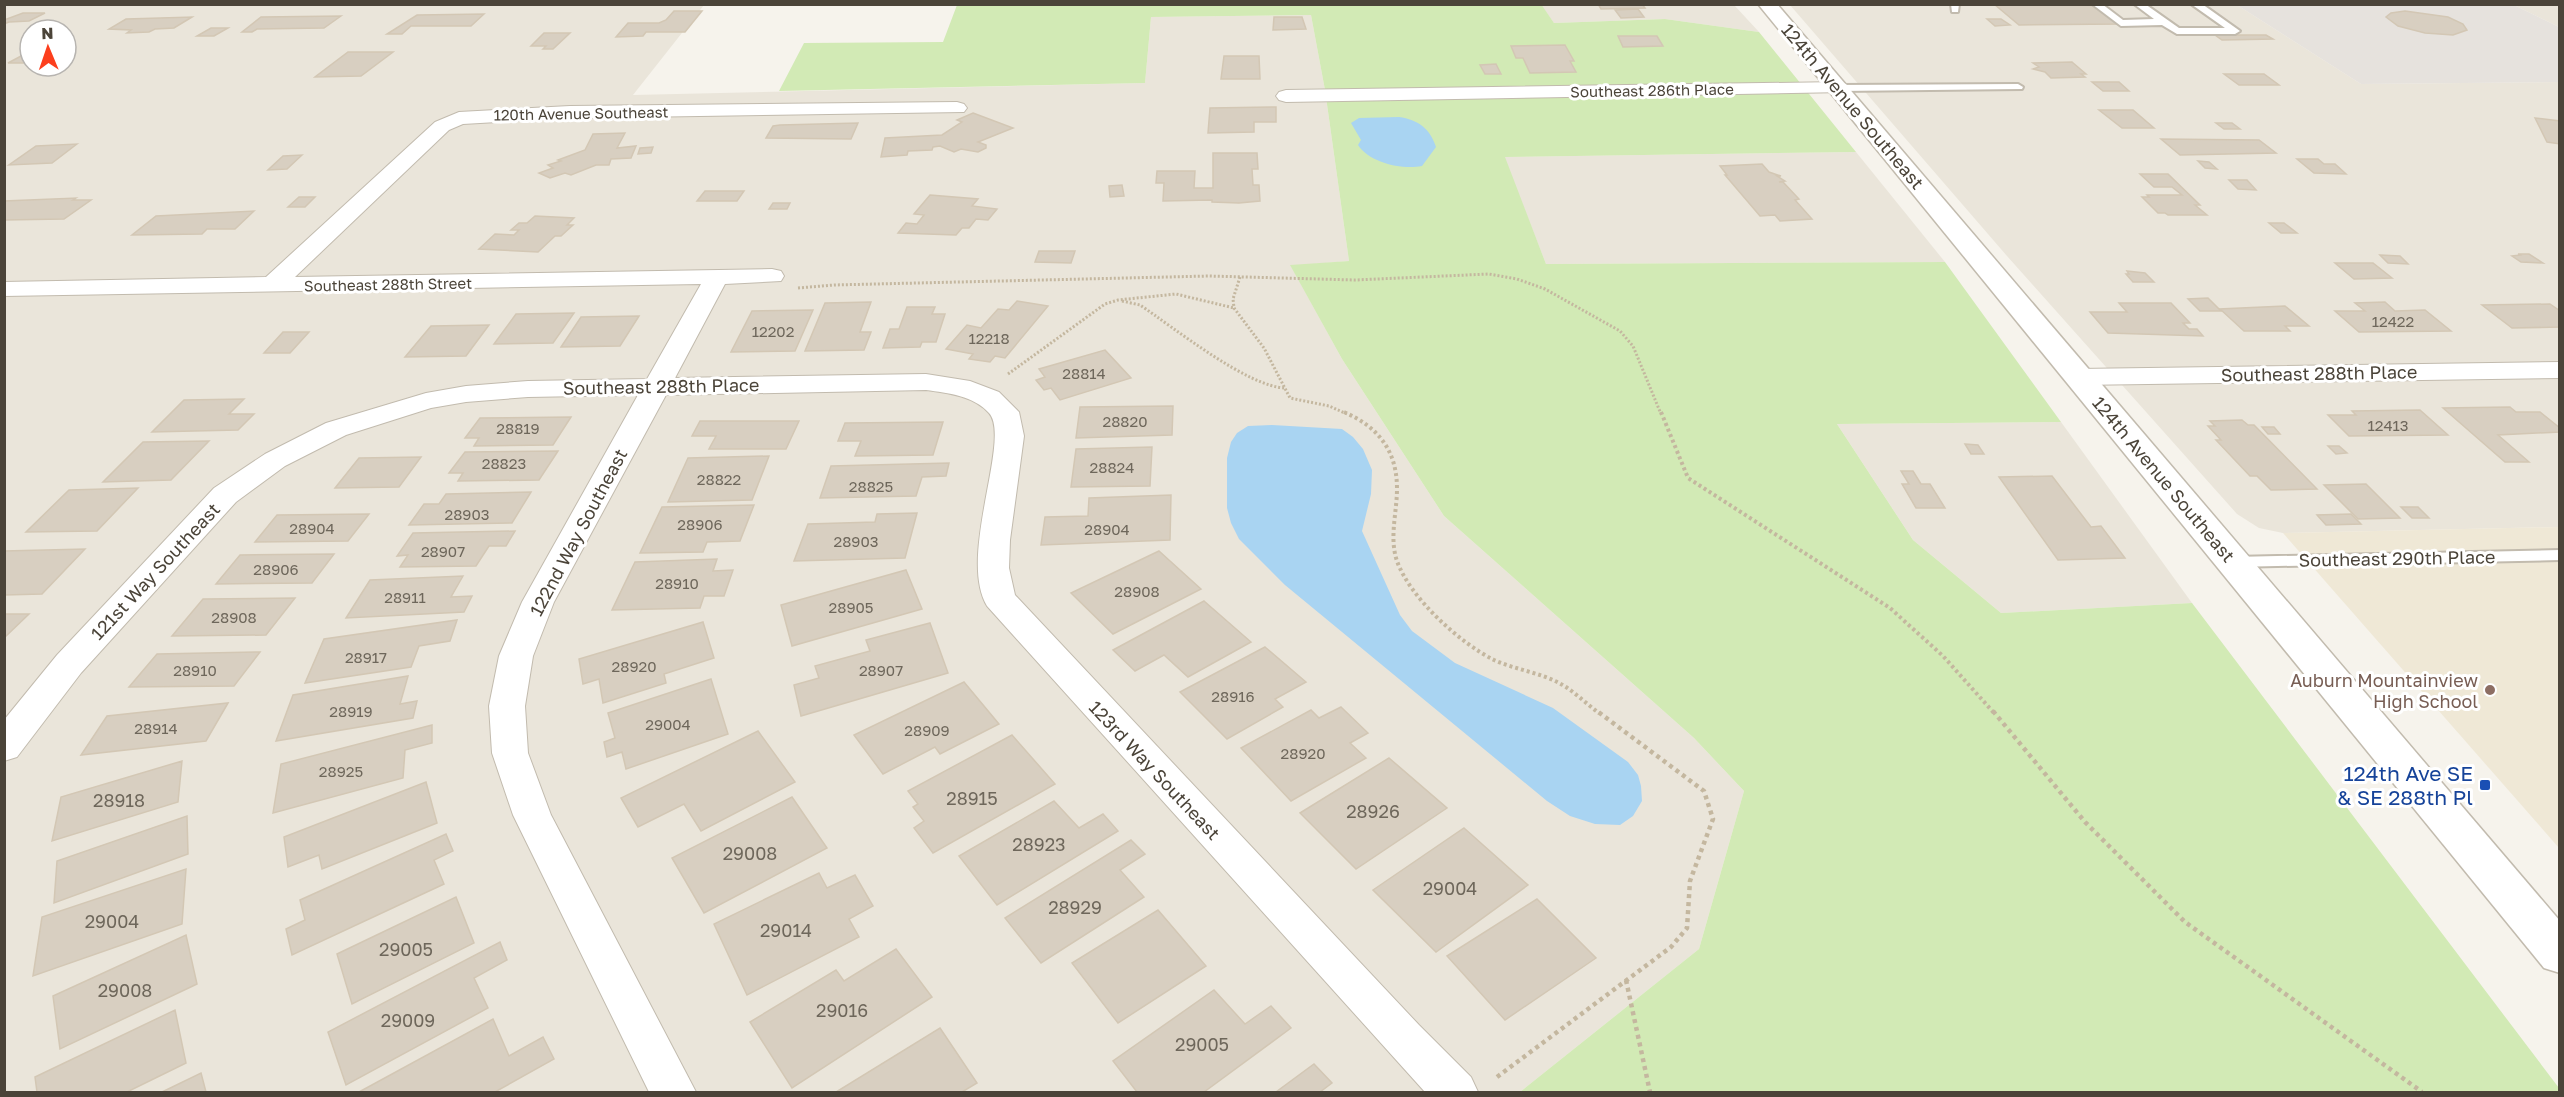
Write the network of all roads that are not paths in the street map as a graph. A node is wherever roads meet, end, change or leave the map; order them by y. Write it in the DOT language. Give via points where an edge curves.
graph roads {
  1 [pos="1767,4"];
  2 [pos="2096,4"];
  3 [pos="2138,4"];
  4 [pos="2194,4"];
  5 [pos="2162,22"];
  6 [pos="2018,87"];
  7 [pos="1839,88"];
  8 [pos="1286,96"];
  9 [pos="957,108"];
  10 [pos="717,277"];
  11 [pos="780,283"];
  12 [pos="271,286"];
  13 [pos="4,289"];
  14 [pos="2559,370"];
  15 [pos="2078,377"];
  16 [pos="657,386"];
  17 [pos="994,389"];
  18 [pos="336,429"];
  19 [pos="2559,555"];
  20 [pos="2234,562"];
  21 [pos="4,747"];
  22 [pos="2559,954"];
  23 [pos="673,1092"];
  24 [pos="1455,1092"];
  1 -- 7 [label="street, 124th Avenue Southeast"];
  2 -- 5 [label="lane" via="2121,22"];
  3 -- 5 [label="lane"];
  4 -- 5 [label="lane" via="2235,30 2177,31"];
  6 -- 7 [label="lane, Southeast 286th Place"];
  7 -- 8 [label="street, Southeast 286th Place"];
  7 -- 15 [label="street, 124th Avenue Southeast"];
  9 -- 12 [label="street, 120th Avenue Southeast" via="570,112 459,118 442,126"];
  10 -- 11 [label="street, Southeast 288th Street"];
  10 -- 12 [label="street, Southeast 288th Street"];
  10 -- 16 [label="street, 122nd Way Southeast"];
  12 -- 13 [label="street, Southeast 288th Street"];
  14 -- 15 [label="street, Southeast 288th Place"];
  15 -- 20 [label="street, 124th Avenue Southeast"];
  16 -- 17 [label="street, Southeast 288th Place" via="926,382"];
  16 -- 18 [label="street, Southeast 288th Place" via="466,394 426,401"];
  16 -- 23 [label="street, 122nd Way Southeast" via="538,602 516,656 507,706 510,753 532,815"];
  17 -- 24 [label="street, 123rd Way Southeast" via="1005,412 1010,436 994,540 993,568 999,598"];
  18 -- 21 [label="street, 121st Way Southeast" via="275,460 225,495 69,664"];
  19 -- 20 [label="lane, Southeast 290th Place"];
  20 -- 22 [label="street, 124th Avenue Southeast"];
}
